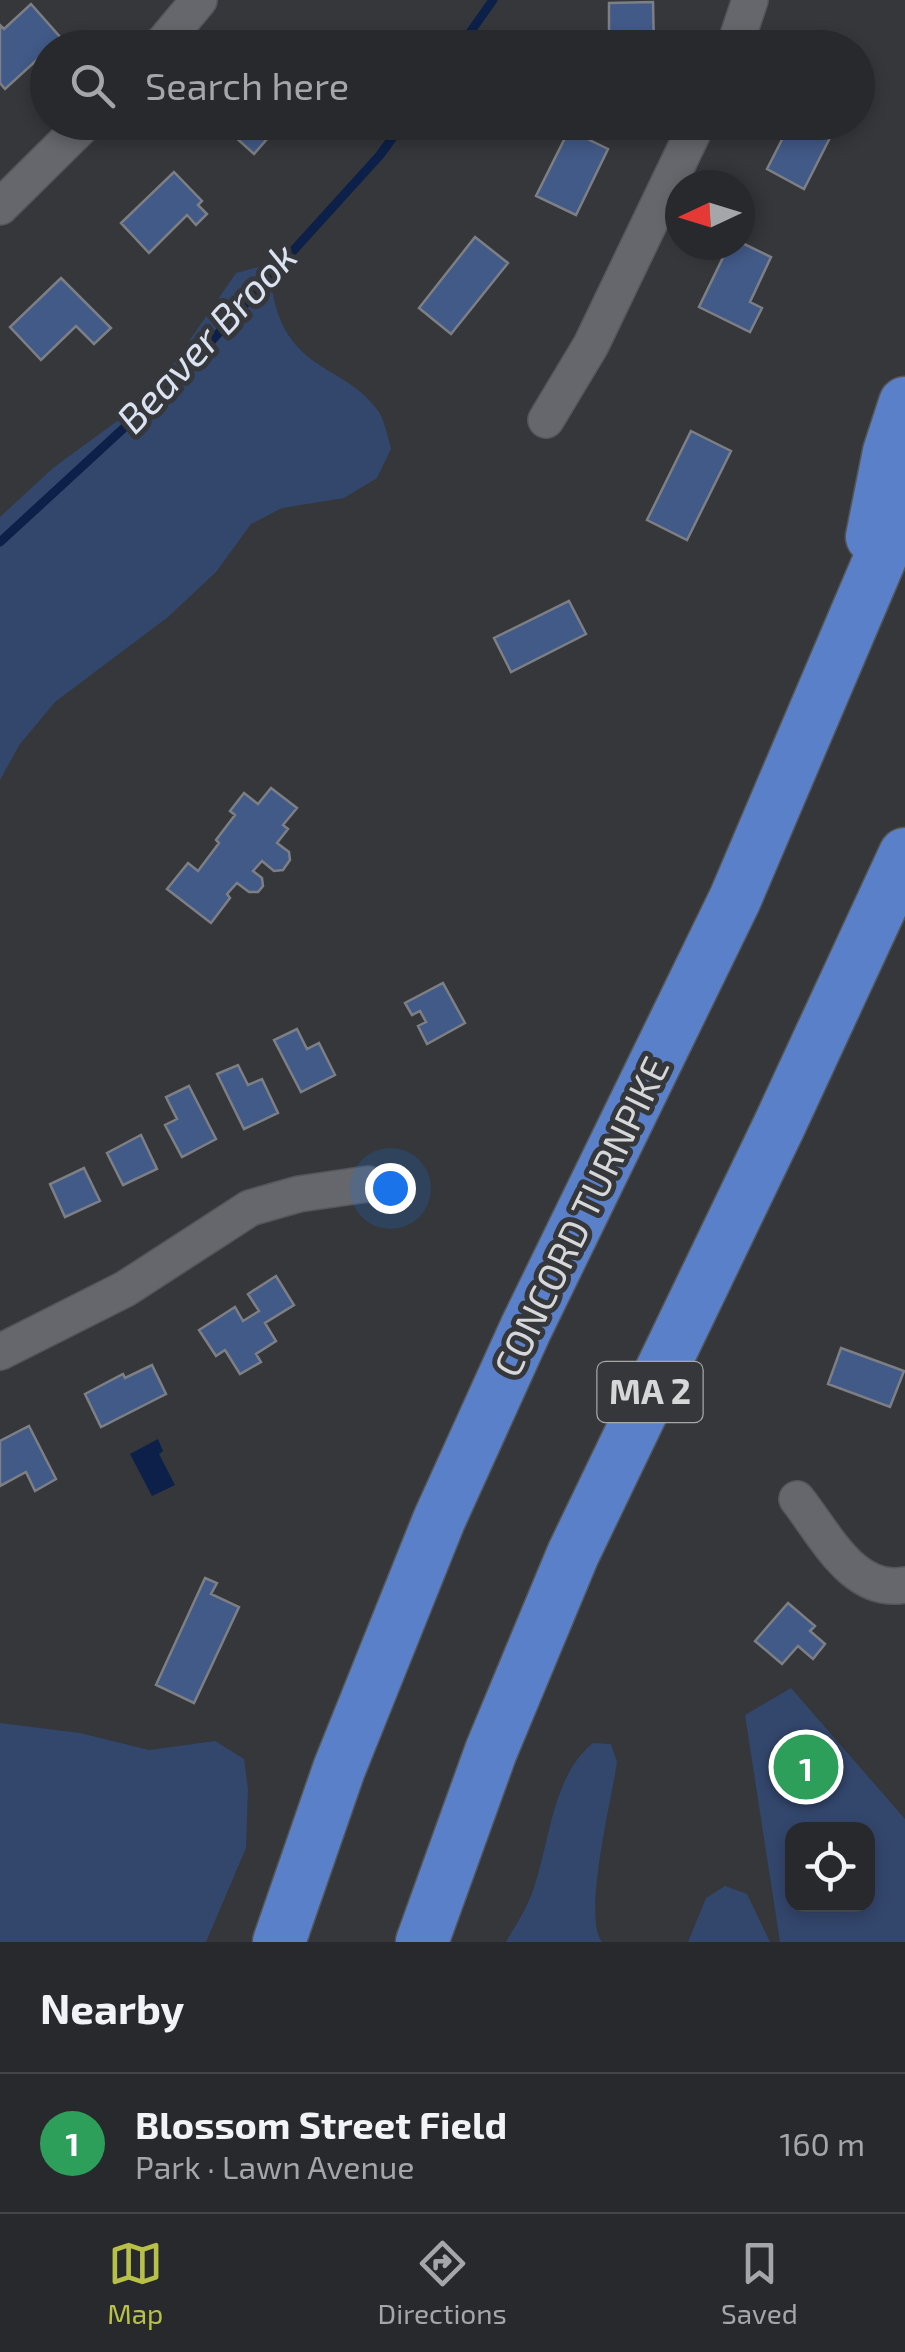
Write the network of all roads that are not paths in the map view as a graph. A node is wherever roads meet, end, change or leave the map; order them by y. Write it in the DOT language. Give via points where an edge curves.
graph roads {
  1 [pos="199,0"];
  2 [pos="750,0"];
  3 [pos="174,30"];
  4 [pos="740,30"];
  5 [pos="68,140"];
  6 [pos="689,140"];
  7 [pos="0,207"];
  8 [pos="905,402"];
  9 [pos="546,420"];
  10 [pos="905,500"];
  11 [pos="855,622"];
  12 [pos="905,854"];
  13 [pos="368,1184"];
  14 [pos="0,1352"];
  15 [pos="797,1499"];
  16 [pos="905,1585"];
  17 [pos="279,1942"];
  18 [pos="422,1942"];
  1 -- 3 [label="street"];
  2 -- 4 [label="street"];
  5 -- 7 [label="street"];
  6 -- 9 [label="street" via="590,345"];
  8 -- 11 [label="highway"];
  10 -- 11 [label="highway, CONCORD TURNPIKE"];
  11 -- 17 [label="highway, CONCORD TURNPIKE" via="736,899 446,1504 338,1769"];
  12 -- 18 [label="highway, MA 2" via="573,1554"];
  13 -- 14 [label="street" via="250,1208 125,1289"];
  15 -- 16 [label="street" via="860,1577 885,1587"];
}
